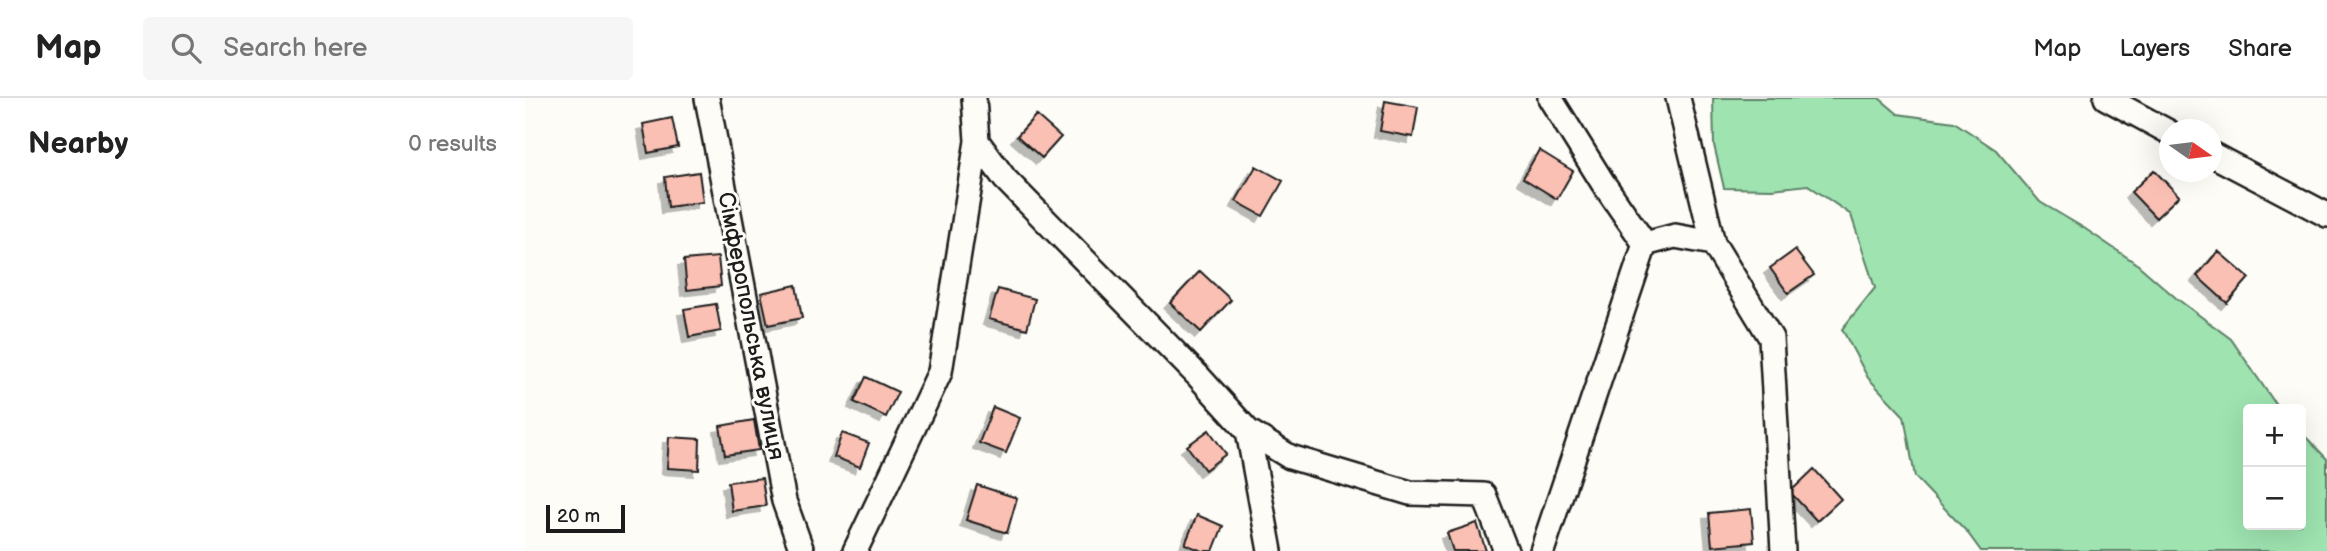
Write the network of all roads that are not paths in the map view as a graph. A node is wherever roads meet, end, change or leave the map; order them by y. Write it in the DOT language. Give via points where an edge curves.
graph roads {
  1 [pos="707,98"];
  2 [pos="974,98"];
  3 [pos="1550,98"];
  4 [pos="1678,98"];
  5 [pos="2106,98"];
  6 [pos="2159,127"];
  7 [pos="977,141"];
  8 [pos="2222,160"];
  9 [pos="2327,215"];
  10 [pos="1713,243"];
  11 [pos="1645,244"];
  12 [pos="1248,430"];
  13 [pos="1784,549"];
  14 [pos="802,551"];
  15 [pos="855,551"];
  16 [pos="1271,551"];
  17 [pos="1506,551"];
  18 [pos="1542,551"];
  1 -- 14 [label="street, Сімферопольська вулиця" via="785,501"];
  2 -- 7 [label="street"];
  3 -- 11 [label="street"];
  4 -- 10 [label="street"];
  5 -- 6 [label="street"];
  7 -- 12 [label="street" via="1006,179"];
  7 -- 15 [label="street" via="940,372"];
  8 -- 9 [label="street"];
  10 -- 11 [label="street" via="1675,236"];
  10 -- 13 [label="street" via="1771,338"];
  11 -- 18 [label="street"];
  12 -- 16 [label="street"];
  12 -- 17 [label="street" via="1290,457 1409,493 1484,495"];
}
